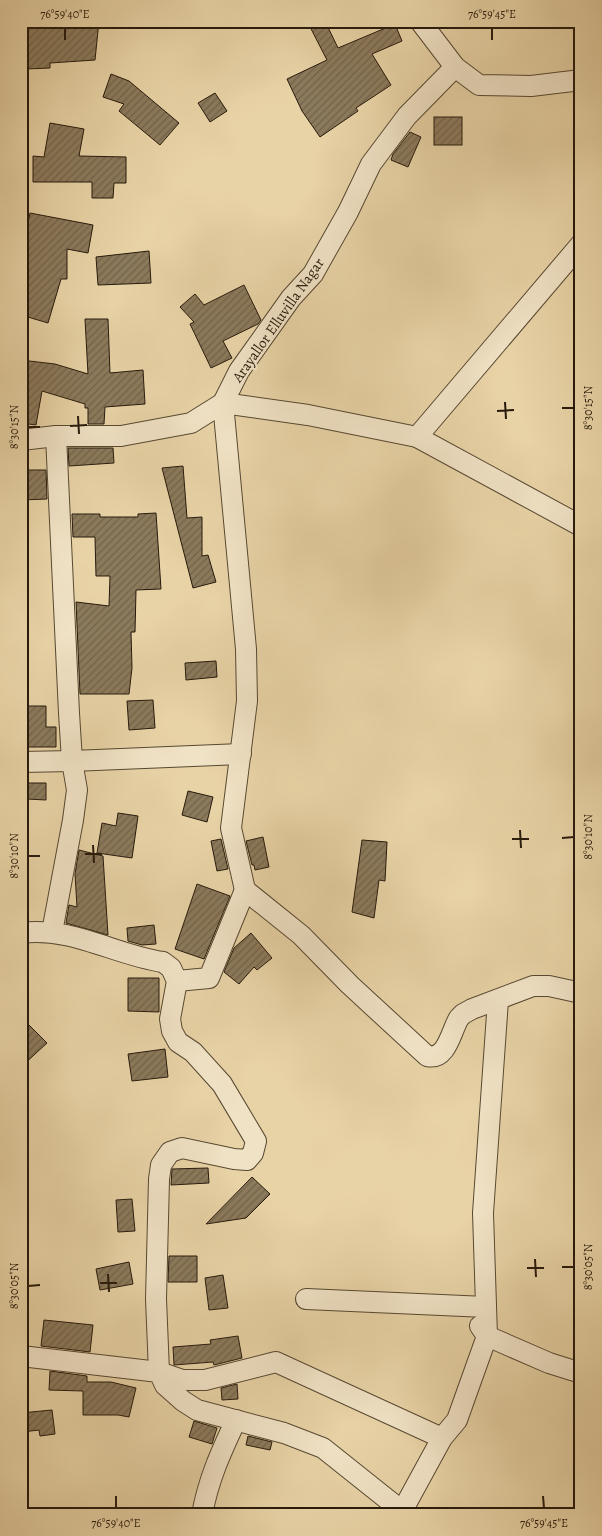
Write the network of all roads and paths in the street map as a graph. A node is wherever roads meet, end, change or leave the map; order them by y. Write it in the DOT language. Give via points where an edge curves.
graph roads {
  1 [pos="420,21"];
  2 [pos="456,67"];
  3 [pos="581,80"];
  4 [pos="581,244"];
  5 [pos="223,403"];
  6 [pos="56,436"];
  7 [pos="417,437"];
  8 [pos="21,440"];
  9 [pos="581,526"];
  10 [pos="241,754"];
  11 [pos="72,761"];
  12 [pos="21,762"];
  13 [pos="245,890"];
  14 [pos="52,932"];
  15 [pos="21,933"];
  16 [pos="177,981"];
  17 [pos="581,993"];
  18 [pos="498,1000"];
  19 [pos="306,1299"];
  20 [pos="464,1307"];
  21 [pos="486,1308"];
  22 [pos="487,1336"];
  23 [pos="21,1356"];
  24 [pos="159,1372"];
  25 [pos="581,1373"];
  26 [pos="236,1420"];
  27 [pos="442,1438"];
  28 [pos="401,1513"];
  29 [pos="202,1515"];
  1 -- 2 [label="street"];
  2 -- 3 [label="street" via="479,85 531,86"];
  2 -- 5 [label="street, Arayallor Elluvilla Nagar" via="407,116 371,164 313,274 290,298 239,371"];
  4 -- 7 [label="street"];
  5 -- 6 [label="street" via="191,423 121,436"];
  5 -- 7 [label="street, Arayallor Elluvilla Nagar" via="308,415"];
  5 -- 10 [label="street" via="246,649 247,701"];
  6 -- 8 [label="street"];
  6 -- 11 [label="street"];
  7 -- 9 [label="street, Arayallor Elluvilla Nagar"];
  10 -- 11 [label="street"];
  10 -- 13 [label="street" via="232,828"];
  11 -- 12 [label="street"];
  11 -- 14 [label="street" via="77,790"];
  13 -- 16 [label="street" via="209,978"];
  13 -- 18 [label="street" via="301,935 427,1056 433,1058 441,1054 463,1014"];
  14 -- 15 [label="street"];
  14 -- 16 [label="street" via="163,962 171,968"];
  16 -- 24 [label="street" via="170,1019 172,1031 178,1042 193,1052 222,1084 256,1141 247,1160 182,1148 170,1152 161,1165 156,1299"];
  17 -- 18 [label="street" via="533,986"];
  18 -- 21 [label="street" via="483,1213"];
  19 -- 20 [label="street"];
  20 -- 21 [label="street"];
  20 -- 22 [label="street"];
  21 -- 22 [label="street"];
  22 -- 25 [label="street"];
  22 -- 27 [label="street" via="457,1420"];
  23 -- 24 [label="street"];
  24 -- 26 [label="street" via="165,1385 182,1401 197,1410"];
  24 -- 27 [label="street" via="182,1380 205,1380 276,1362"];
  26 -- 28 [label="street" via="323,1448"];
  26 -- 29 [label="street" via="216,1464"];
  27 -- 28 [label="street"];
}
